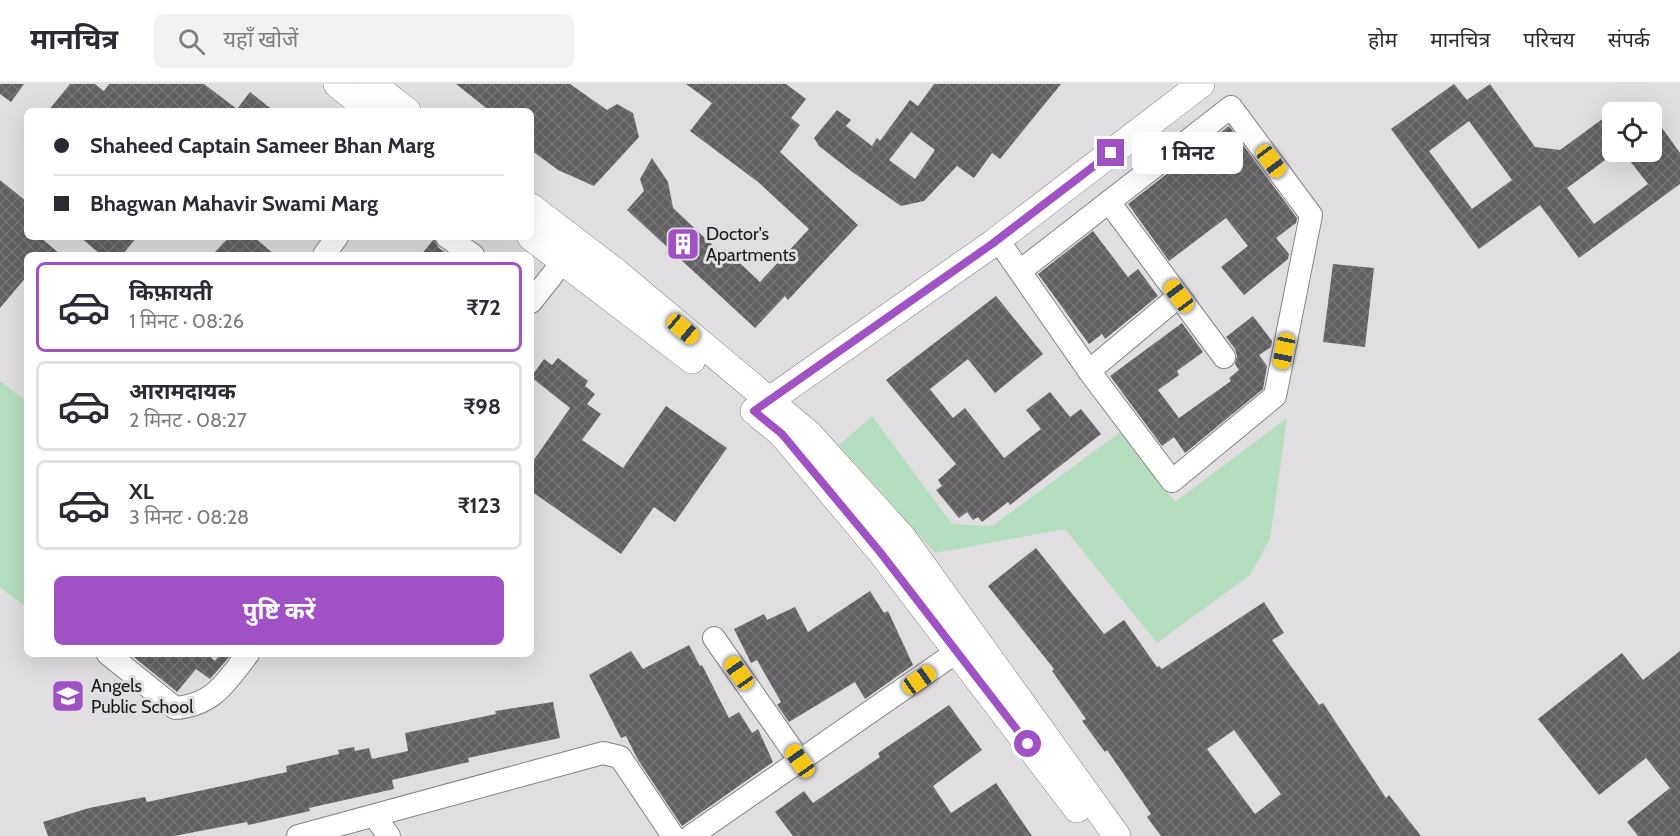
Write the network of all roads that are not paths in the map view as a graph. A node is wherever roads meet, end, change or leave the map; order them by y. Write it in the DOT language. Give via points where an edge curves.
graph roads {
  1 [pos="337,84"];
  2 [pos="372,84"];
  3 [pos="1201,84"];
  4 [pos="366,108"];
  5 [pos="403,108"];
  6 [pos="1109,202"];
  7 [pos="534,210"];
  8 [pos="534,238"];
  9 [pos="451,240"];
  10 [pos="998,240"];
  11 [pos="469,252"];
  12 [pos="570,252"];
  13 [pos="1020,271"];
  14 [pos="534,296"];
  15 [pos="1179,296"];
  16 [pos="1224,357"];
  17 [pos="1089,371"];
  18 [pos="761,405"];
  19 [pos="714,638"];
  20 [pos="968,645"];
  21 [pos="112,657"];
  22 [pos="246,657"];
  23 [pos="800,761"];
  24 [pos="375,817"];
  25 [pos="298,836"];
  26 [pos="389,836"];
  27 [pos="674,836"];
  28 [pos="691,836"];
  29 [pos="1097,836"];
  30 [pos="1117,836"];
  1 -- 4 [label="street"];
  2 -- 5 [label="street"];
  3 -- 10 [label="street"];
  6 -- 13 [label="street"];
  6 -- 15 [label="street"];
  6 -- 17 [label="street" via="1232,107 1311,215 1275,396 1172,481"];
  7 -- 12 [label="street"];
  8 -- 12 [label="street"];
  9 -- 11 [label="street"];
  10 -- 13 [label="street"];
  10 -- 18 [label="street"];
  12 -- 14 [label="street"];
  12 -- 18 [label="street"];
  13 -- 17 [label="street"];
  15 -- 16 [label="street"];
  15 -- 17 [label="street"];
  18 -- 20 [label="street" via="809,434 903,538"];
  19 -- 23 [label="street"];
  20 -- 23 [label="street"];
  20 -- 29 [label="street"];
  20 -- 30 [label="street"];
  21 -- 22 [label="street" via="175,708 191,707 216,694"];
  23 -- 28 [label="street"];
  24 -- 25 [label="street"];
  24 -- 26 [label="street"];
  24 -- 27 [label="street" via="611,753 620,757"];
}
